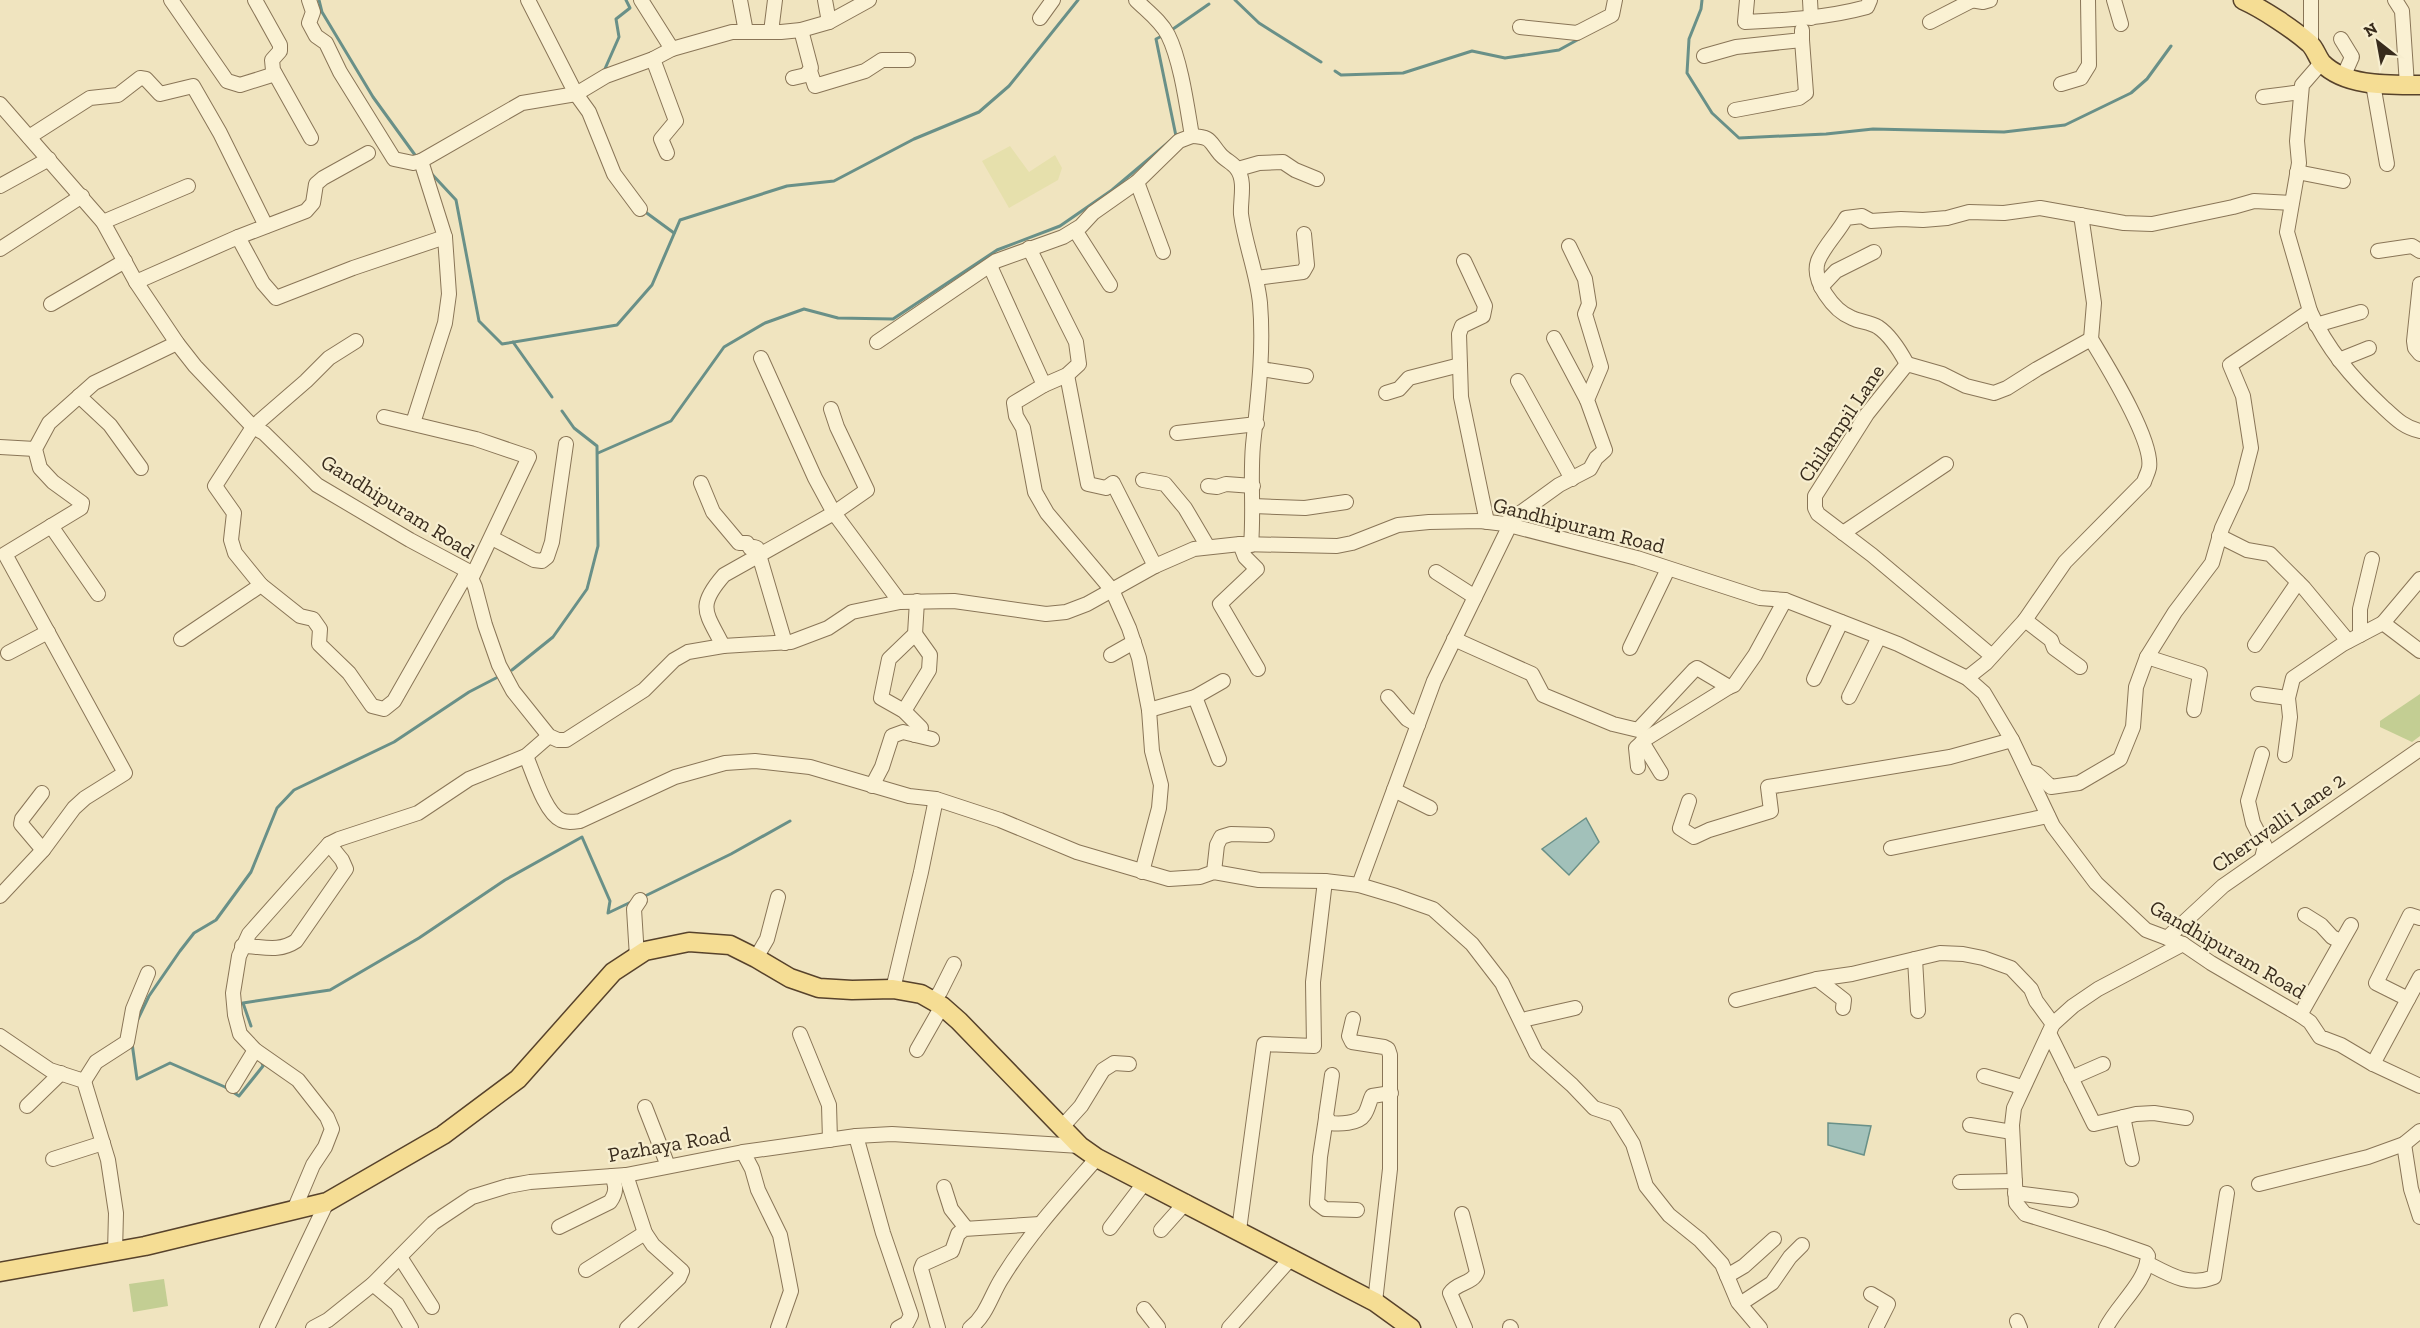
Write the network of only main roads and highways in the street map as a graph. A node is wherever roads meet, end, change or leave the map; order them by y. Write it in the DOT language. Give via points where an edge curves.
graph roads {
  1 [pos="2243,0"];
  2 [pos="2413,85"];
  3 [pos="0,1272"];
  4 [pos="1411,1328"];
  1 -- 2 [label="main road" via="2276,19 2311,45 2322,62 2344,75 2373,84"];
  3 -- 4 [label="main road" via="115,1252 327,1202 443,1135 518,1079 613,972 645,951 688,942 730,945 790,978 819,988 893,989 921,994 938,1003 1080,1146 1097,1158 1292,1257 1375,1302"];
}
